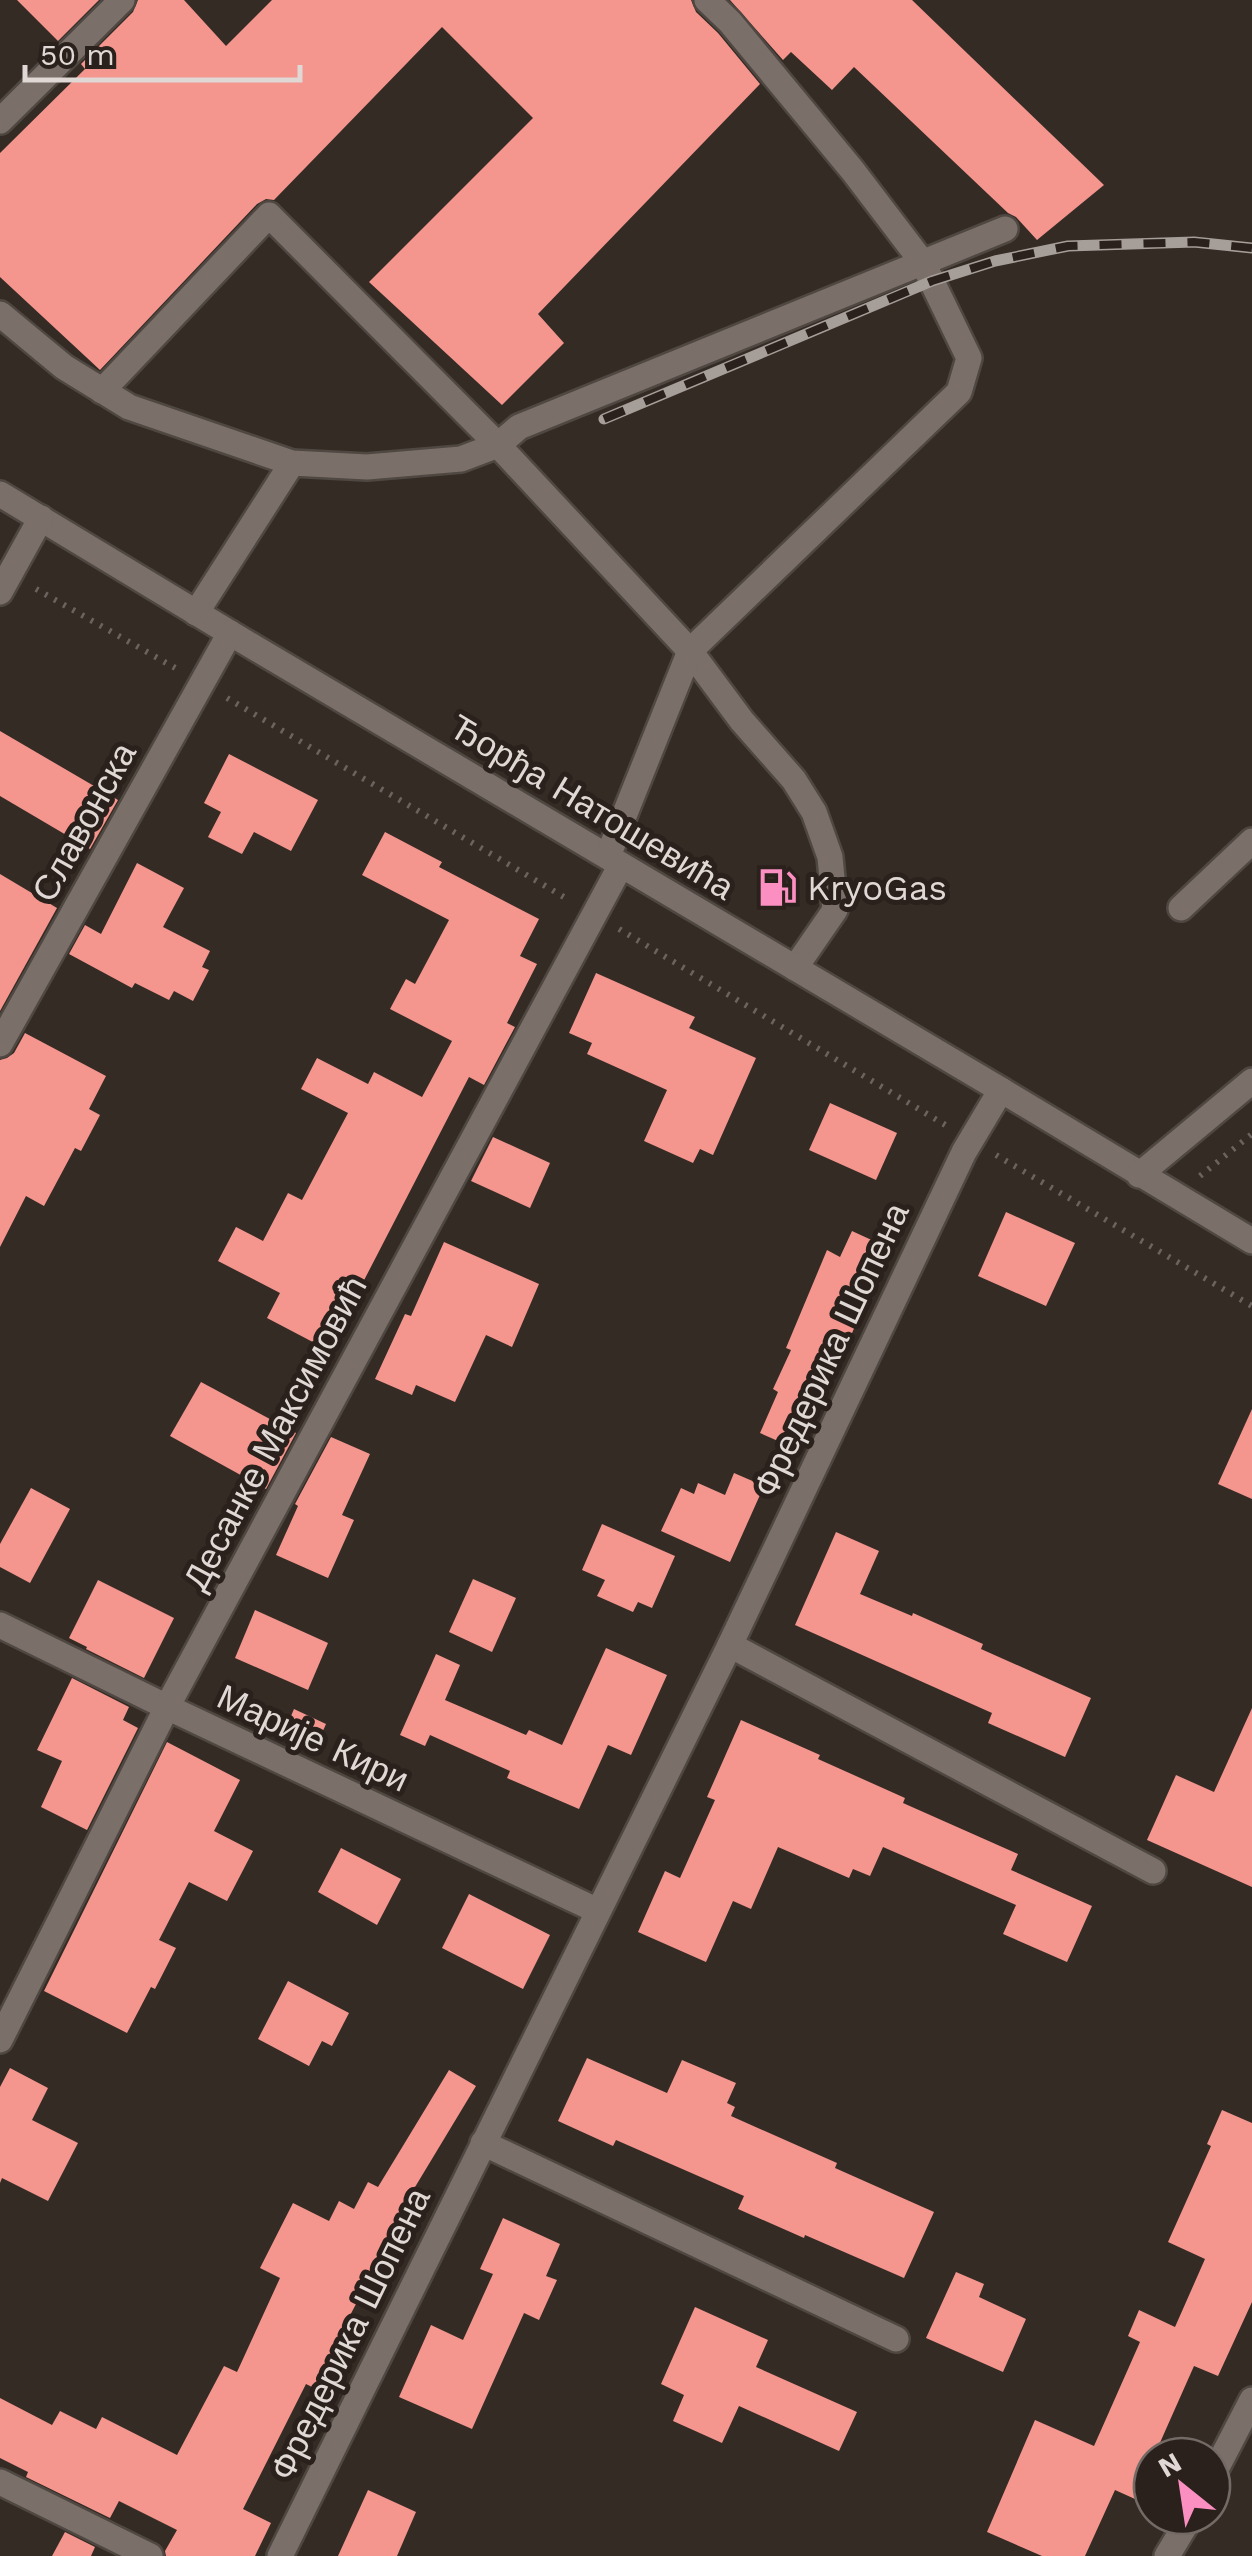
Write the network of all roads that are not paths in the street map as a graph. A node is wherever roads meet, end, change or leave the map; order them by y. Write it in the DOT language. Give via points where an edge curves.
graph roads {
  1 [pos="122,0"];
  2 [pos="706,0"];
  3 [pos="0,121"];
  4 [pos="1006,230"];
  5 [pos="923,263"];
  6 [pos="0,314"];
  7 [pos="102,391"];
  8 [pos="498,444"];
  9 [pos="292,463"];
  10 [pos="0,494"];
  11 [pos="41,518"];
  12 [pos="5,583"];
  13 [pos="196,613"];
  14 [pos="230,634"];
  15 [pos="690,650"];
  16 [pos="1252,841"];
  17 [pos="615,860"];
  18 [pos="1181,908"];
  19 [pos="795,968"];
  20 [pos="0,1044"];
  21 [pos="1252,1082"];
  22 [pos="1001,1090"];
  23 [pos="1139,1175"];
  24 [pos="1252,1241"];
  25 [pos="0,1625"];
  26 [pos="730,1644"];
  27 [pos="168,1707"];
  28 [pos="1153,1871"];
  29 [pos="598,1911"];
  30 [pos="0,2040"];
  31 [pos="483,2144"];
  32 [pos="896,2340"];
  33 [pos="1252,2400"];
  34 [pos="1232,2438"];
  35 [pos="0,2482"];
  36 [pos="150,2556"];
  37 [pos="280,2556"];
  1 -- 3 [label="street"];
  2 -- 5 [label="street"];
  4 -- 5 [label="street"];
  5 -- 8 [label="street" via="519,428"];
  5 -- 15 [label="street" via="969,358 959,392"];
  6 -- 7 [label="street"];
  7 -- 8 [label="street" via="268,215"];
  7 -- 9 [label="street" via="129,408"];
  8 -- 9 [label="street" via="442,461"];
  8 -- 15 [label="street"];
  9 -- 13 [label="street"];
  10 -- 11 [label="street, Ђорђа Натошевића"];
  11 -- 12 [label="street"];
  11 -- 13 [label="street, Ђорђа Натошевића"];
  13 -- 14 [label="street, Ђорђа Натошевића"];
  14 -- 17 [label="street, Ђорђа Натошевића"];
  14 -- 20 [label="street, Славонска"];
  15 -- 17 [label="street, Десанке Максимовић"];
  15 -- 19 [label="street" via="794,780 830,858 834,910"];
  16 -- 18 [label="street"];
  17 -- 19 [label="street, Ђорђа Натошевића"];
  17 -- 27 [label="street, Десанке Максимовић" via="595,914"];
  19 -- 22 [label="street, Ђорђа Натошевића"];
  21 -- 23 [label="street"];
  22 -- 23 [label="street, Ђорђа Натошевића"];
  22 -- 26 [label="street, Фредерика Шопена"];
  23 -- 24 [label="street, Ђорђа Натошевића"];
  25 -- 27 [label="street, Марије Кири"];
  26 -- 28 [label="street"];
  26 -- 29 [label="street, Фредерика Шопена"];
  27 -- 29 [label="street, Марије Кири"];
  27 -- 30 [label="street, Десанке Максимовић"];
  29 -- 31 [label="street, Фредерика Шопена"];
  31 -- 32 [label="street"];
  31 -- 37 [label="street, Фредерика Шопена"];
  33 -- 34 [label="street"];
  35 -- 36 [label="street"];
}
